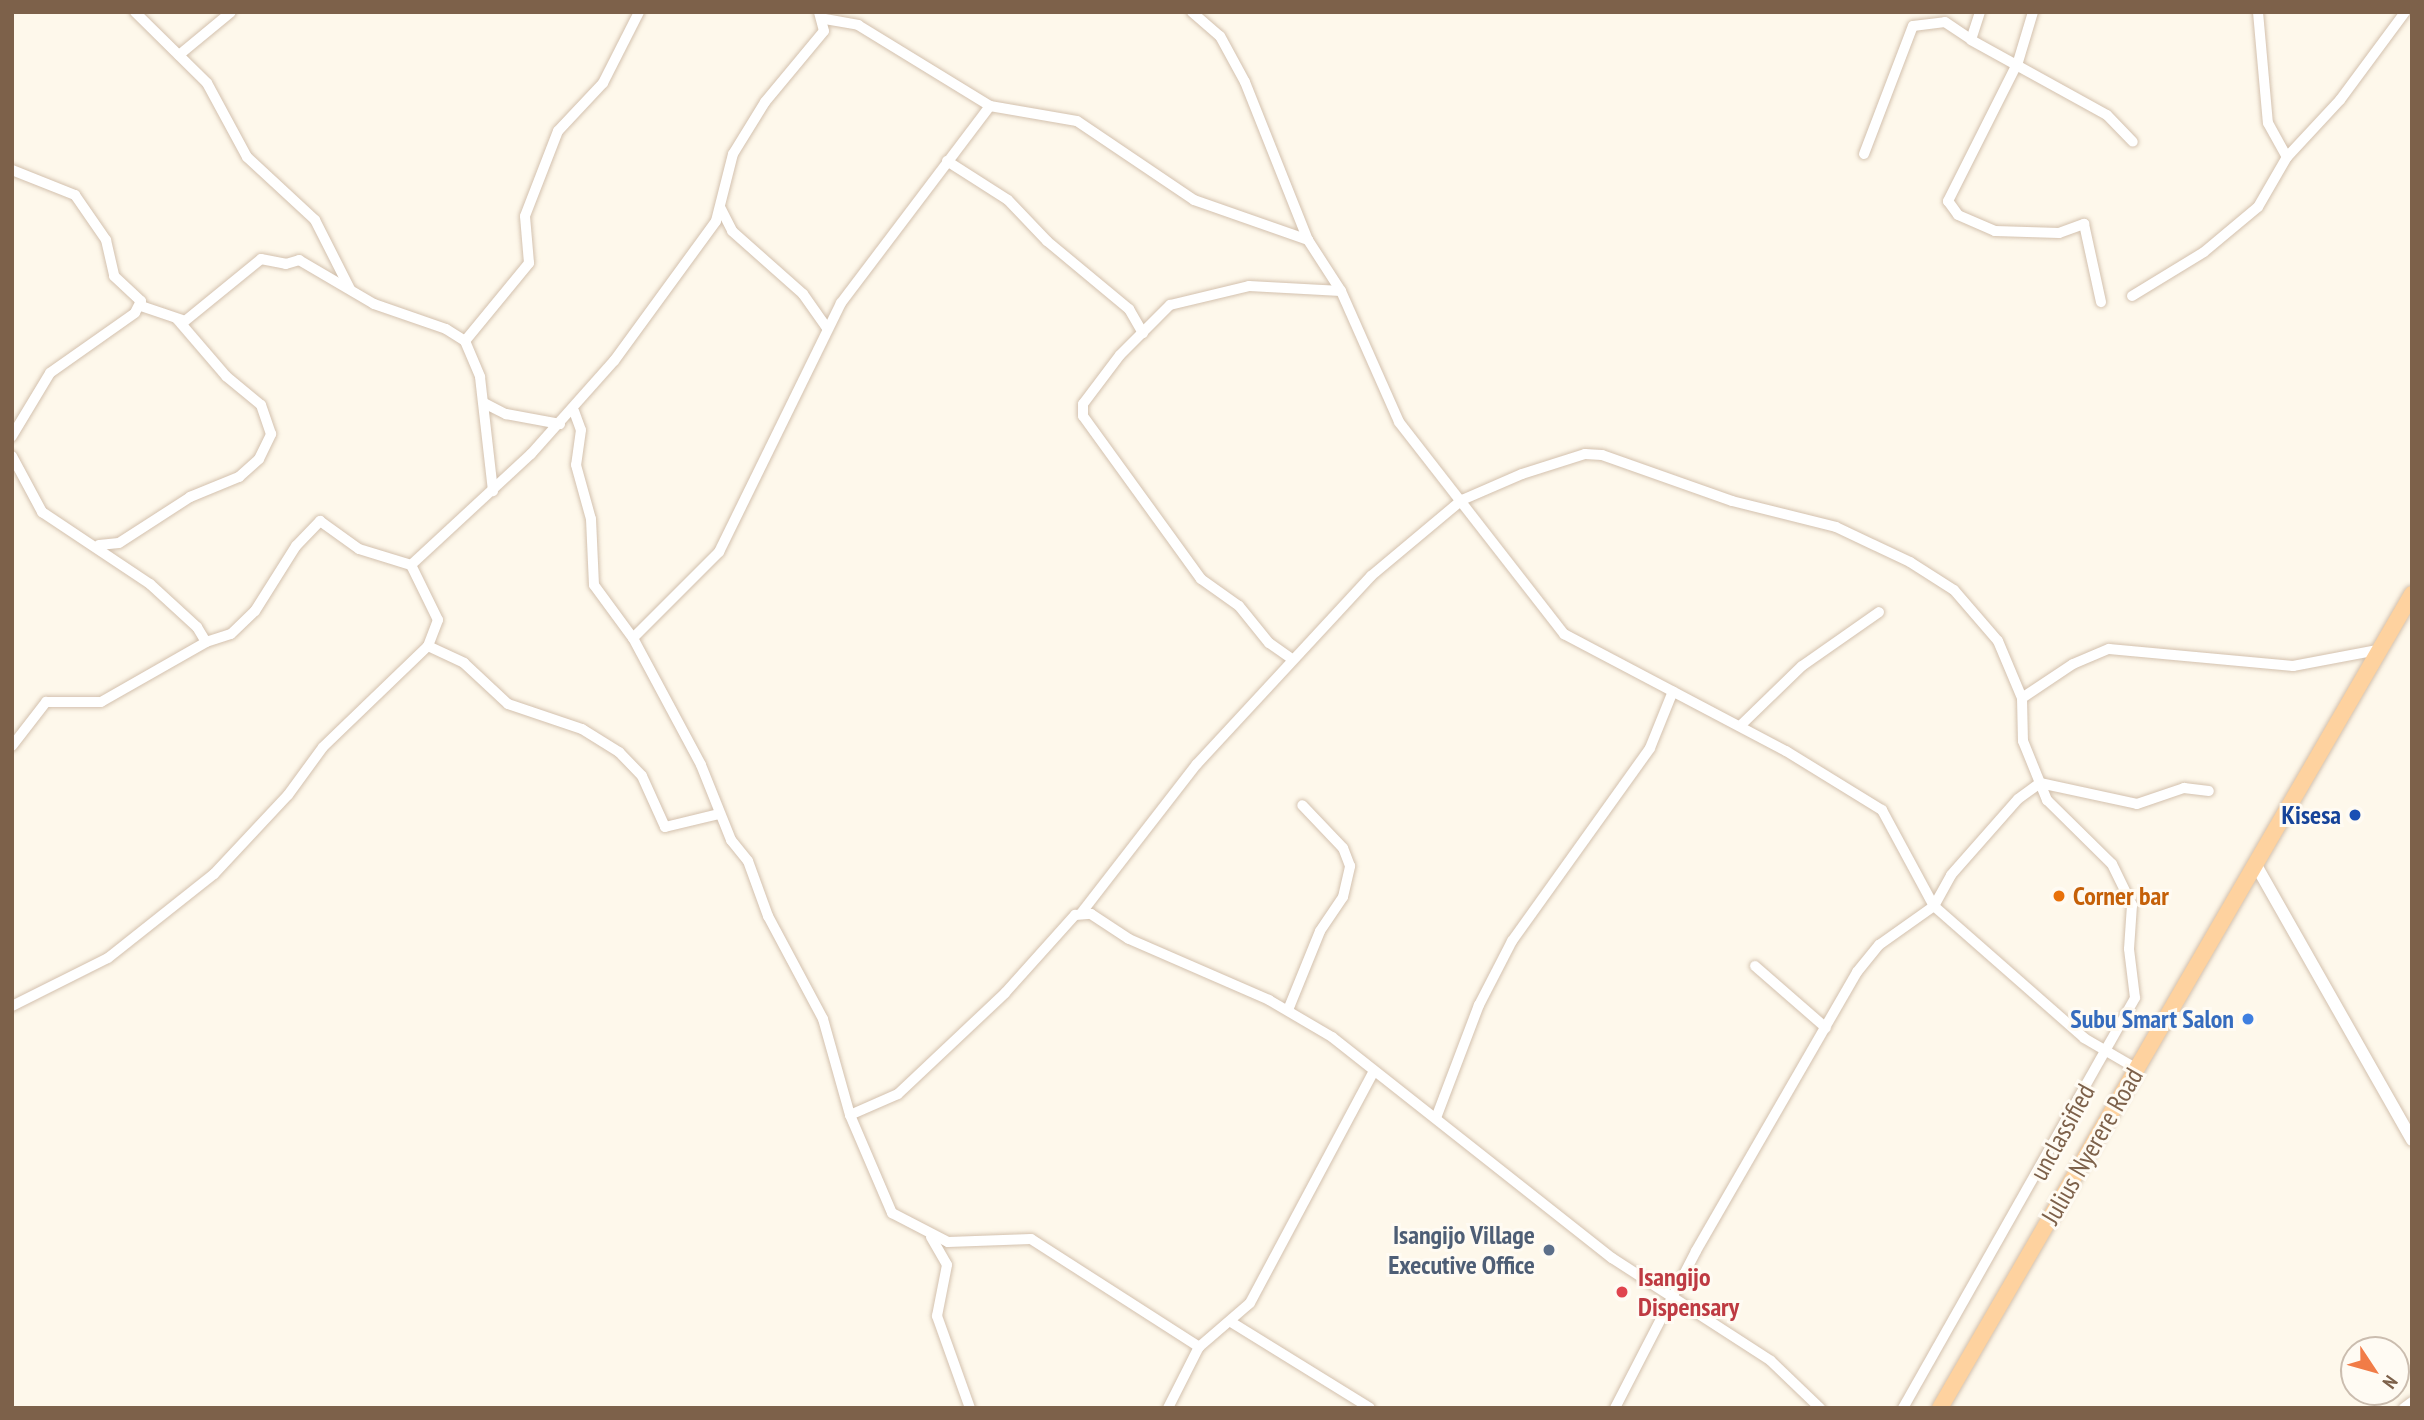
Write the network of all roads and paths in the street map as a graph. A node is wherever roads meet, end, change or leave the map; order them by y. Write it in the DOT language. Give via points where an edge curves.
graph roads {
  1 [pos="135,12"];
  2 [pos="231,12"];
  3 [pos="639,12"];
  4 [pos="1192,12"];
  5 [pos="1980,12"];
  6 [pos="2033,12"];
  7 [pos="2258,12"];
  8 [pos="2402,15"];
  9 [pos="822,16"];
  10 [pos="1969,37"];
  11 [pos="178,55"];
  12 [pos="2018,62"];
  13 [pos="990,106"];
  14 [pos="2133,142"];
  15 [pos="1864,154"];
  16 [pos="2287,157"];
  17 [pos="947,161"];
  18 [pos="12,170"];
  19 [pos="720,207"];
  20 [pos="1308,240"];
  21 [pos="350,289"];
  22 [pos="1341,291"];
  23 [pos="2132,296"];
  24 [pos="2101,302"];
  25 [pos="141,306"];
  26 [pos="177,319"];
  27 [pos="827,328"];
  28 [pos="1143,333"];
  29 [pos="465,341"];
  30 [pos="484,403"];
  31 [pos="574,411"];
  32 [pos="560,424"];
  33 [pos="12,436"];
  34 [pos="12,456"];
  35 [pos="493,492"];
  36 [pos="1462,500"];
  37 [pos="99,545"];
  38 [pos="411,565"];
  39 [pos="2412,594"];
  40 [pos="1879,612"];
  41 [pos="633,638"];
  42 [pos="206,642"];
  43 [pos="429,646"];
  44 [pos="2378,650"];
  45 [pos="1292,659"];
  46 [pos="1673,691"];
  47 [pos="2022,698"];
  48 [pos="1740,726"];
  49 [pos="12,746"];
  50 [pos="2040,783"];
  51 [pos="2209,792"];
  52 [pos="1302,805"];
  53 [pos="719,814"];
  54 [pos="2258,867"];
  55 [pos="1934,906"];
  56 [pos="1082,912"];
  57 [pos="1755,966"];
  58 [pos="12,1006"];
  59 [pos="1288,1010"];
  60 [pos="1826,1028"];
  61 [pos="2106,1053"];
  62 [pos="2137,1069"];
  63 [pos="1374,1071"];
  64 [pos="850,1115"];
  65 [pos="1436,1118"];
  66 [pos="2412,1140"];
  67 [pos="931,1237"];
  68 [pos="1672,1300"];
  69 [pos="1231,1322"];
  70 [pos="1199,1347"];
  71 [pos="2412,1402"];
  72 [pos="970,1408"];
  73 [pos="1168,1408"];
  74 [pos="1370,1408"];
  75 [pos="1615,1408"];
  76 [pos="1820,1408"];
  77 [pos="1903,1408"];
  78 [pos="1940,1408"];
  79 [pos="2403,1408"];
  1 -- 11 [label="street"];
  2 -- 11 [label="street"];
  3 -- 29 [label="street" via="603,83 558,131 525,216 529,263"];
  4 -- 20 [label="street" via="1211,25 1240,71 1269,132"];
  5 -- 10 [label="street"];
  6 -- 12 [label="street"];
  7 -- 16 [label="street" via="2268,123"];
  8 -- 16 [label="street" via="2340,100"];
  9 -- 13 [label="street" via="858,25"];
  9 -- 19 [label="street" via="824,30 745,132 727,172"];
  10 -- 12 [label="street"];
  10 -- 15 [label="street" via="1945,22 1913,26"];
  11 -- 21 [label="street" via="207,83 247,157 315,220"];
  12 -- 14 [label="street" via="2107,115"];
  12 -- 24 [label="street" via="1948,201 1958,215 1995,231 2059,233 2084,224"];
  13 -- 17 [label="street"];
  13 -- 20 [label="street" via="1077,121 1194,200"];
  16 -- 23 [label="street" via="2258,206 2204,252"];
  17 -- 27 [label="street"];
  17 -- 28 [label="street" via="1009,200 1047,241 1129,309"];
  18 -- 25 [label="street" via="75,195 106,240 114,276 140,297"];
  19 -- 27 [label="street" via="732,231 803,294"];
  19 -- 31 [label="street" via="708,232"];
  20 -- 22 [label="street"];
  21 -- 26 [label="street" via="311,262 261,259 199,312"];
  21 -- 29 [label="street"];
  22 -- 28 [label="street" via="1315,286 1226,290 1170,305"];
  22 -- 36 [label="street" via="1399,422"];
  25 -- 26 [label="street"];
  25 -- 33 [label="street" via="58,365"];
  26 -- 37 [label="street" via="226,376 261,405 271,434 259,459 239,477 190,497 119,543"];
  27 -- 41 [label="street" via="719,552"];
  28 -- 45 [label="street" via="1096,385 1083,404 1083,416 1201,579 1239,606 1269,643"];
  29 -- 30 [label="street"];
  30 -- 32 [label="street"];
  30 -- 35 [label="street"];
  31 -- 32 [label="street"];
  31 -- 41 [label="street" via="581,430 576,465 592,519 594,585"];
  32 -- 35 [label="street"];
  34 -- 37 [label="street" via="42,512 62,530"];
  35 -- 38 [label="street"];
  36 -- 45 [label="street" via="1371,576"];
  36 -- 46 [label="street" via="1564,634"];
  36 -- 47 [label="street" via="1585,454 1836,527 1910,562 1954,590 1998,641"];
  37 -- 42 [label="street" via="150,584"];
  38 -- 42 [label="street" via="359,549 320,521 296,546 255,611 231,634"];
  38 -- 43 [label="street" via="438,620"];
  39 -- 44 [label="highway, Julius Nyerere Road"];
  40 -- 48 [label="street" via="1809,659"];
  41 -- 53 [label="street" via="701,765"];
  42 -- 49 [label="street" via="101,702 46,702"];
  43 -- 53 [label="street" via="464,663 508,704 582,729 619,752 642,776 665,827"];
  43 -- 58 [label="street" via="323,747 281,804 214,874 108,958"];
  44 -- 47 [label="street" via="2293,666 2109,649 2073,664"];
  44 -- 54 [label="highway, Julius Nyerere Road"];
  45 -- 56 [label="street" via="1197,764"];
  46 -- 48 [label="street"];
  46 -- 65 [label="street" via="1650,748 1512,941 1479,1005"];
  47 -- 50 [label="street, unclassified" via="2023,741"];
  48 -- 55 [label="street" via="1882,810"];
  50 -- 51 [label="street" via="2137,804 2184,788"];
  50 -- 55 [label="street" via="2018,799 1951,875"];
  50 -- 61 [label="street, unclassified" via="2047,800 2112,864 2132,905 2129,949 2136,998"];
  52 -- 59 [label="street" via="1343,848 1350,866 1343,897 1321,931"];
  53 -- 64 [label="street" via="748,861 768,916 823,1019"];
  54 -- 62 [label="highway, Julius Nyerere Road"];
  54 -- 66 [label="street"];
  55 -- 60 [label="street" via="1868,956"];
  55 -- 61 [label="street"];
  56 -- 59 [label="street"];
  56 -- 64 [label="street" via="898,1094"];
  57 -- 60 [label="street"];
  59 -- 63 [label="street"];
  60 -- 68 [label="street"];
  61 -- 62 [label="street"];
  61 -- 77 [label="street, unclassified"];
  62 -- 78 [label="highway, Julius Nyerere Road"];
  63 -- 65 [label="street"];
  63 -- 69 [label="street" via="1250,1303"];
  64 -- 67 [label="street" via="892,1213"];
  65 -- 68 [label="street"];
  67 -- 70 [label="street" via="969,1245 1019,1235 1031,1239"];
  67 -- 72 [label="street" via="947,1265 937,1316"];
  68 -- 75 [label="street"];
  68 -- 76 [label="street" via="1771,1361"];
  69 -- 70 [label="street"];
  69 -- 74 [label="street"];
  70 -- 73 [label="street"];
  71 -- 79 [label="street"];
}
